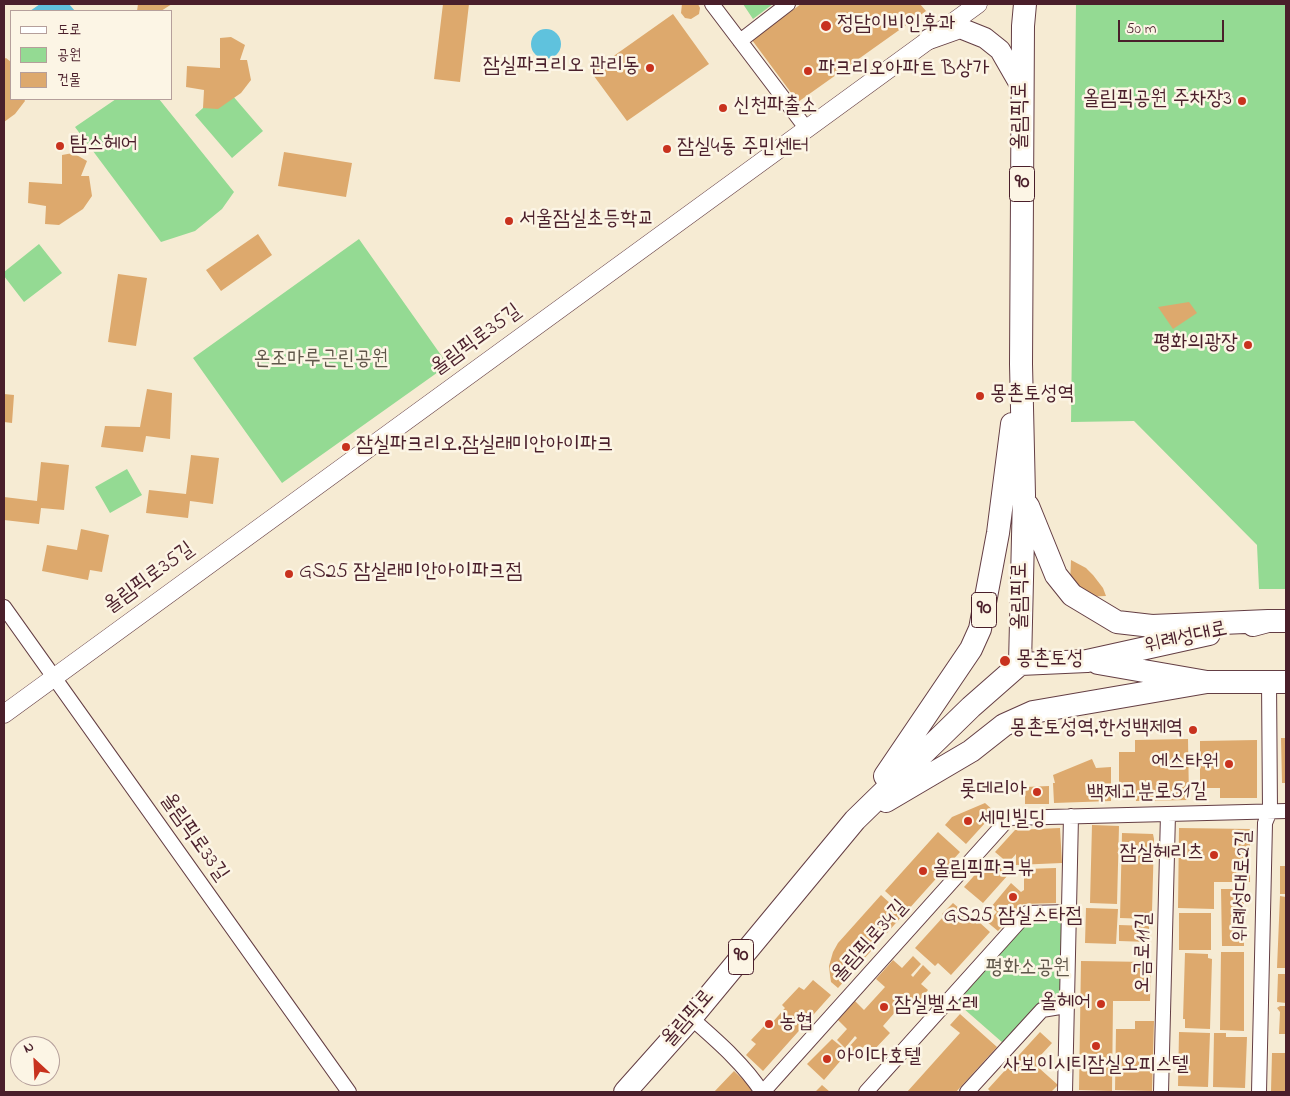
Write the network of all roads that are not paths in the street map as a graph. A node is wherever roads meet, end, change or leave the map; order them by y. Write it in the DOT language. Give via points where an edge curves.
graph roads {
  1 [pos="712,4"];
  2 [pos="788,4"];
  3 [pos="1025,4"];
  4 [pos="975,5"];
  5 [pos="929,39"];
  6 [pos="740,41"];
  7 [pos="1023,90"];
  8 [pos="806,128"];
  9 [pos="1021,364"];
  10 [pos="1024,495"];
  11 [pos="4,607"];
  12 [pos="1277,621"];
  13 [pos="1087,661"];
  14 [pos="1020,664"];
  15 [pos="55,677"];
  16 [pos="1208,682"];
  17 [pos="1278,682"];
  18 [pos="4,714"];
  19 [pos="1270,811"];
  20 [pos="1286,811"];
  21 [pos="1168,814"];
  22 [pos="1071,816"];
  23 [pos="1009,818"];
  24 [pos="855,820"];
  25 [pos="1070,912"];
  26 [pos="1066,1006"];
  27 [pos="691,1018"];
  28 [pos="350,1092"];
  29 [pos="625,1092"];
  30 [pos="763,1092"];
  31 [pos="866,1092"];
  32 [pos="967,1092"];
  33 [pos="1065,1092"];
  34 [pos="1161,1092"];
  35 [pos="1259,1092"];
  1 -- 6 [label="street"];
  2 -- 6 [label="street"];
  3 -- 7 [label="main road, 올림픽로 / 90"];
  4 -- 5 [label="street, 올림픽로35길"];
  5 -- 7 [label="main road" via="960,28 985,38 1000,50"];
  5 -- 8 [label="street, 올림픽로35길"];
  6 -- 8 [label="street"];
  7 -- 9 [label="main road, 올림픽로 / 90"];
  8 -- 15 [label="street, 올림픽로35길"];
  9 -- 10 [label="main road, 올림픽로 / 90"];
  9 -- 24 [label="main road, 90" via="998,533 980,629 971,649"];
  10 -- 12 [label="main road" via="1056,575 1072,595 1117,622 1152,626"];
  10 -- 14 [label="main road, 올림픽로 / 90"];
  11 -- 15 [label="street, 올림픽로33길"];
  12 -- 13 [label="main road, 위례성대로"];
  13 -- 14 [label="main road, 위례성대로"];
  13 -- 16 [label="main road, 위례성대로"];
  14 -- 24 [label="main road, 올림픽로 / 90"];
  15 -- 18 [label="street, 올림픽로35길"];
  15 -- 28 [label="street, 올림픽로33길"];
  16 -- 17 [label="main road, 위례성대로"];
  16 -- 24 [label="main road" via="1033,712 1004,725 970,751"];
  17 -- 19 [label="street, 위례성대로2길"];
  19 -- 20 [label="street, 백제고분로51길"];
  19 -- 21 [label="street, 백제고분로51길"];
  19 -- 35 [label="street, 위례성대로2길" via="1265,822"];
  21 -- 22 [label="street, 백제고분로51길"];
  21 -- 34 [label="street, 오금로11길"];
  22 -- 23 [label="street, 백제고분로51길"];
  22 -- 25 [label="street"];
  23 -- 30 [label="street, 올림픽로34길"];
  24 -- 27 [label="main road, 올림픽로 / 90"];
  25 -- 26 [label="street"];
  25 -- 31 [label="street" via="1027,913"];
  26 -- 32 [label="street" via="1042,1010"];
  26 -- 33 [label="street"];
  27 -- 29 [label="main road, 올림픽로 / 90"];
  27 -- 30 [label="street, 올림픽로34길" via="751,1074"];
}
